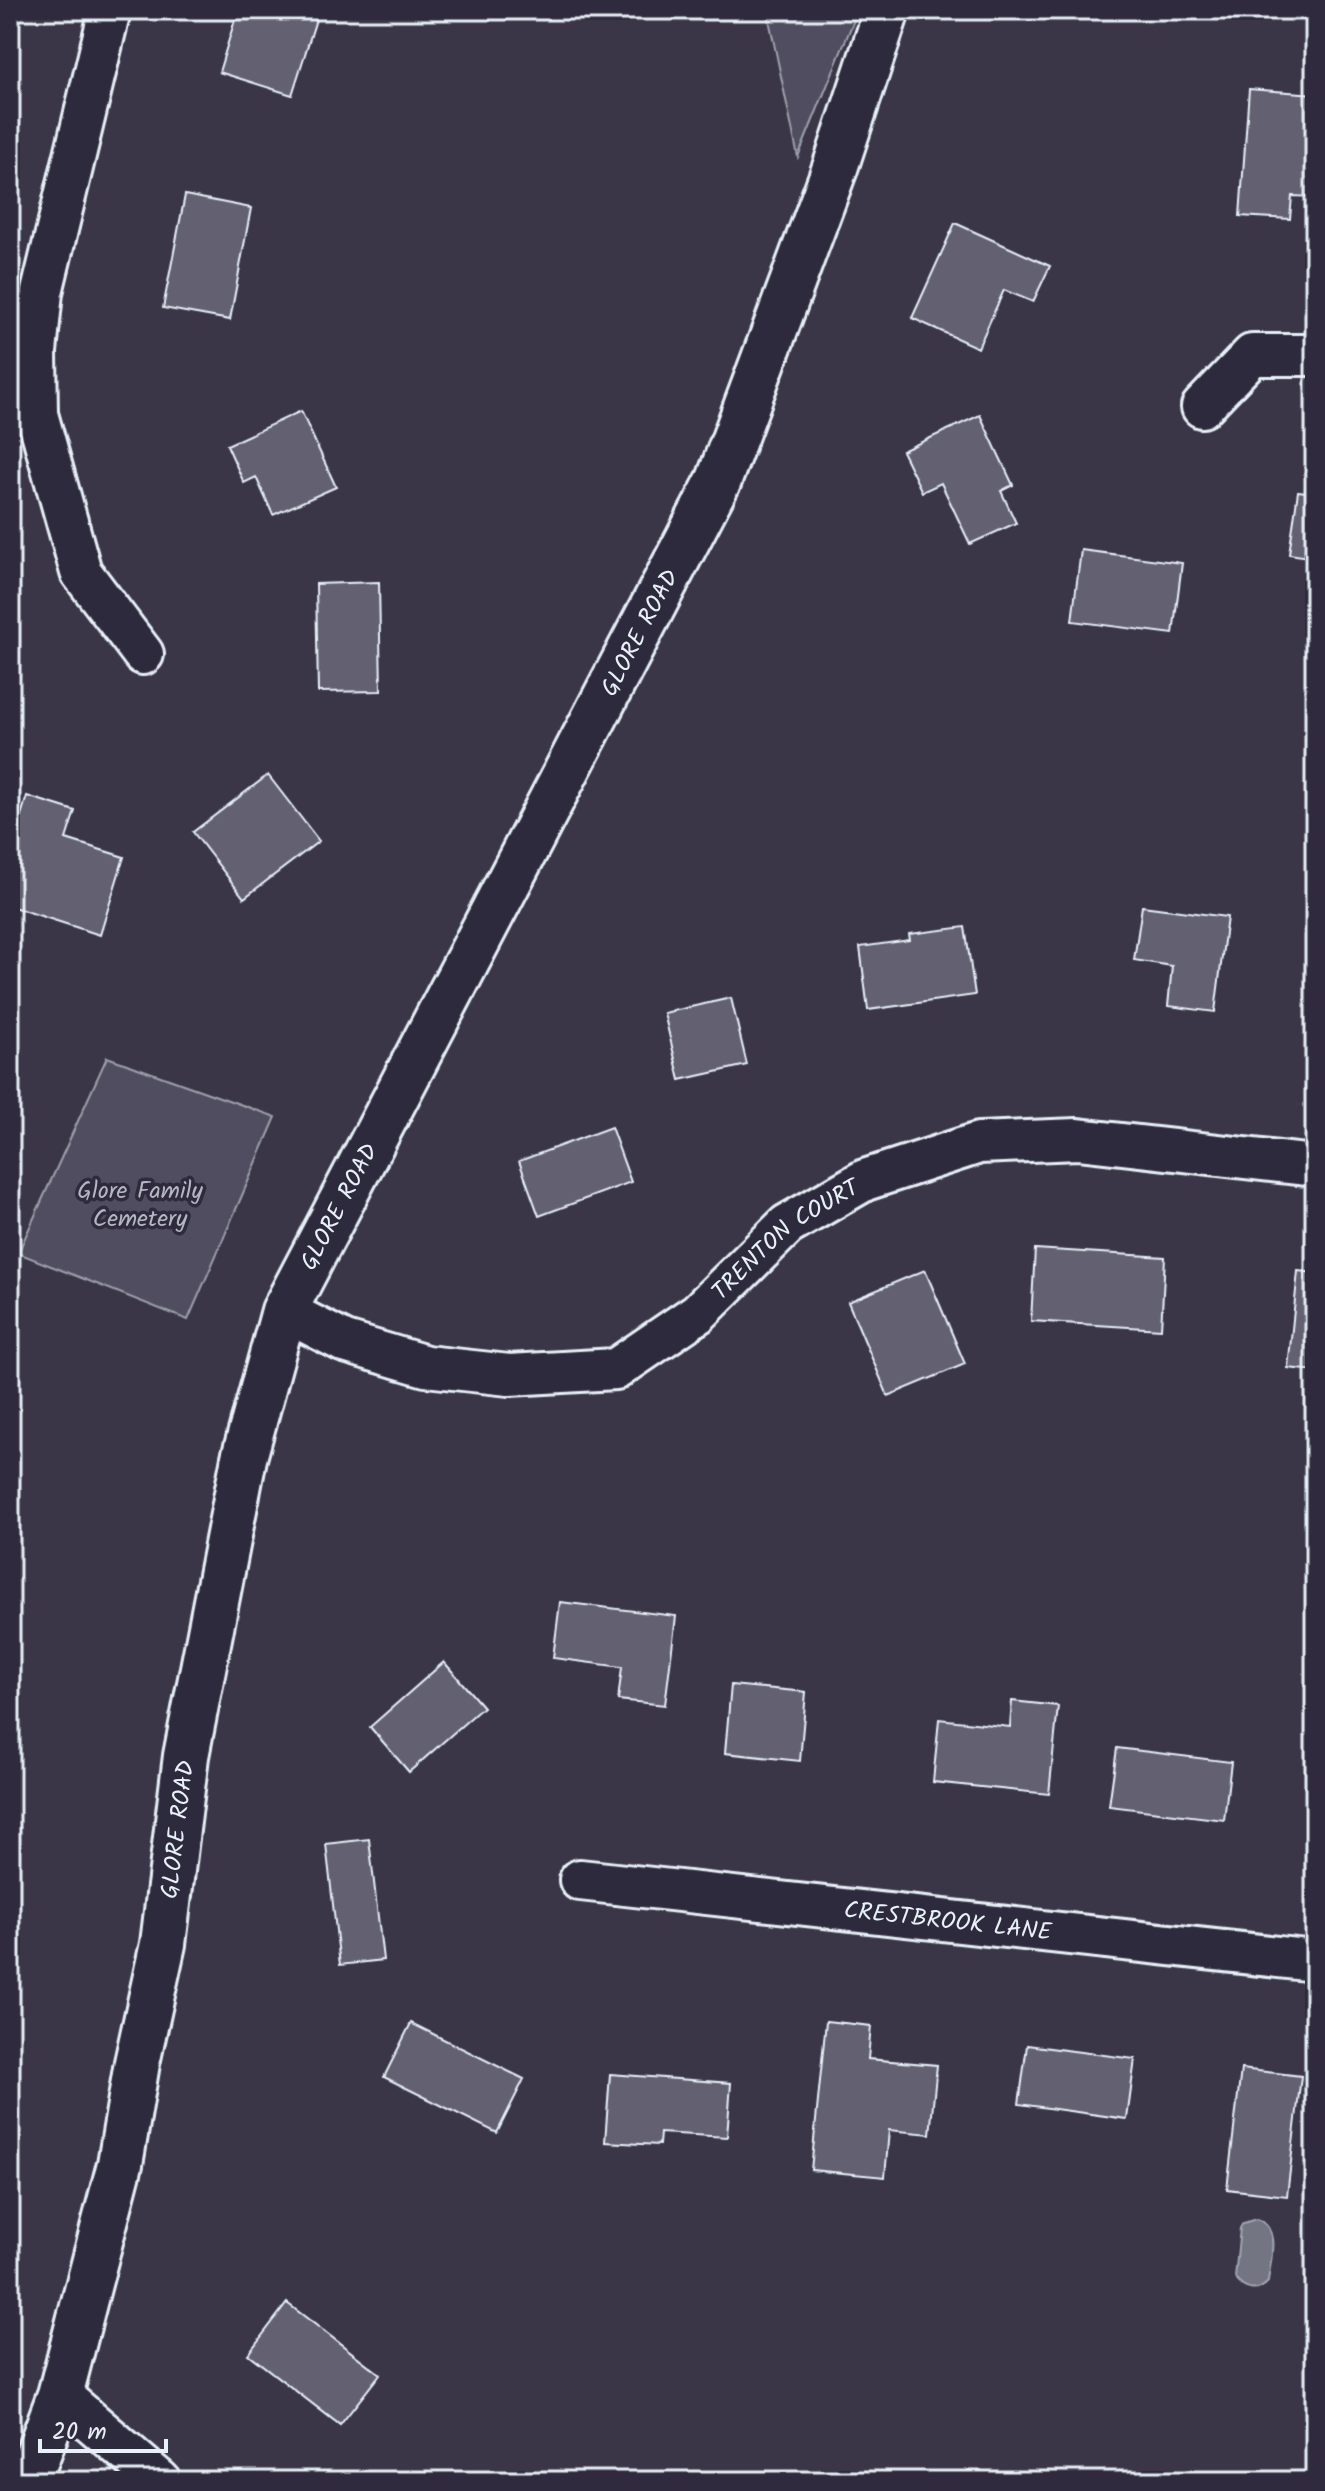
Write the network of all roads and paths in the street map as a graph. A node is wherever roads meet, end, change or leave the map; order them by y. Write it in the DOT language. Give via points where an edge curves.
graph roads {
  1 [pos="110,10"];
  2 [pos="887,10"];
  3 [pos="1315,355"];
  4 [pos="1202,407"];
  5 [pos="143,654"];
  6 [pos="1315,1166"];
  7 [pos="284,1311"];
  8 [pos="580,1880"];
  9 [pos="1315,1961"];
  10 [pos="60,2395"];
  11 [pos="28,2481"];
  12 [pos="160,2481"];
  1 -- 5 [label="street" via="42,292 37,414 81,572"];
  2 -- 7 [label="street, GLORE ROAD" via="835,168 719,480"];
  3 -- 4 [label="street" via="1252,355"];
  6 -- 7 [label="street, TRENTON COURT" via="1078,1139 979,1143 865,1180 787,1225 698,1313 616,1369 509,1375 426,1366 345,1342"];
  7 -- 10 [label="street, GLORE ROAD" via="244,1458 195,1709 163,1944 120,2164"];
  8 -- 9 [label="street, CRESTBROOK LANE"];
  10 -- 11 [label="street, GLORE ROAD"];
  10 -- 12 [label="street"];
}
